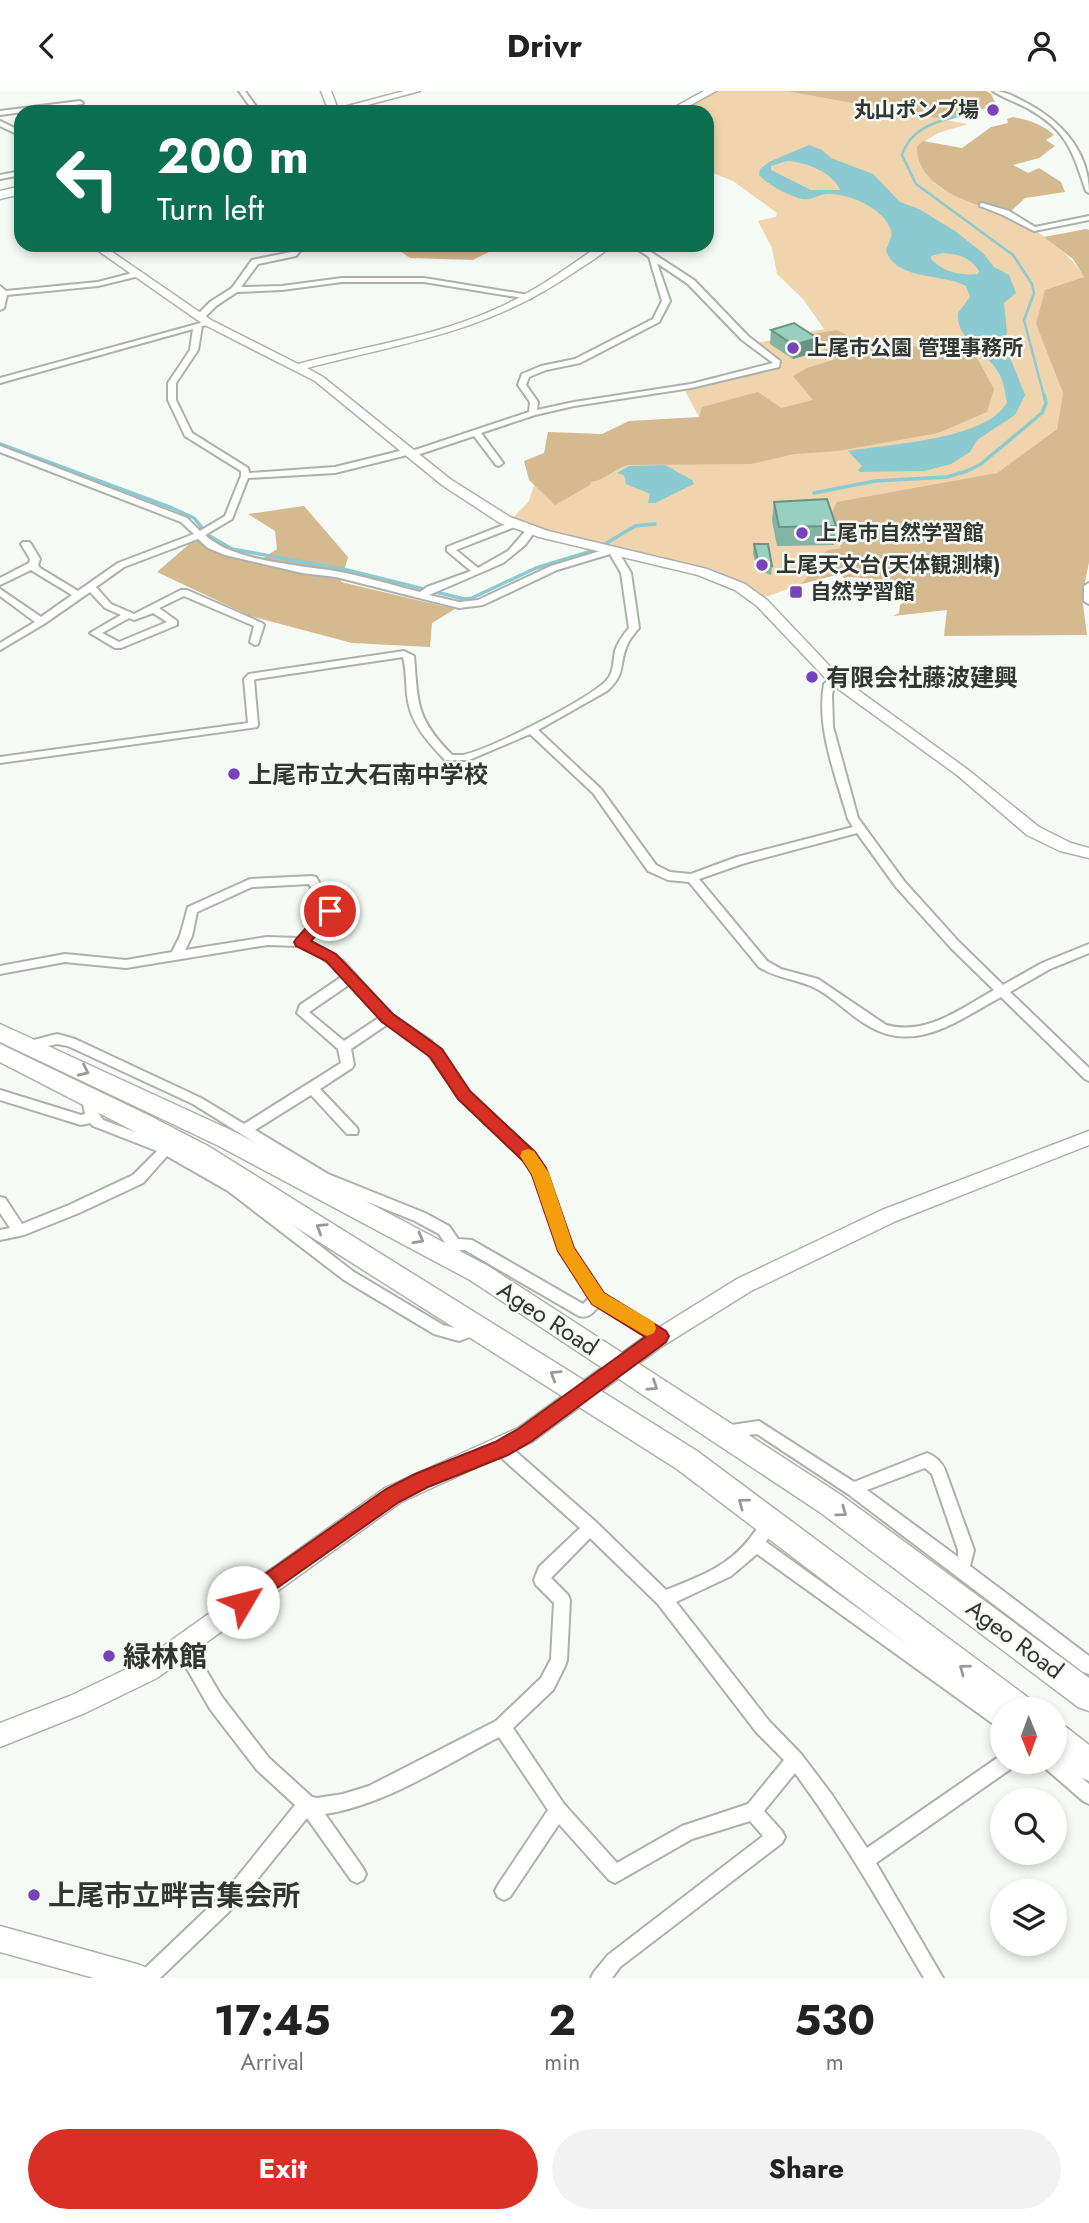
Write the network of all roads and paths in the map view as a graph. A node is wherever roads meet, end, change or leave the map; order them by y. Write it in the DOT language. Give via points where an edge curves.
graph roads {
  1 [pos="415,91"];
  2 [pos="711,91"];
  3 [pos="996,91"];
  4 [pos="50,105"];
  5 [pos="79,105"];
  6 [pos="360,105"];
  7 [pos="684,105"];
  8 [pos="1089,191"];
  9 [pos="994,209"];
  10 [pos="1089,218"];
  11 [pos="105,252"];
  12 [pos="295,252"];
  13 [pos="596,252"];
  14 [pos="644,252"];
  15 [pos="652,258"];
  16 [pos="136,274"];
  17 [pos="235,290"];
  18 [pos="2,291"];
  19 [pos="529,297"];
  20 [pos="0,308"];
  21 [pos="202,321"];
  22 [pos="298,367"];
  23 [pos="0,381"];
  24 [pos="533,413"];
  25 [pos="476,432"];
  26 [pos="0,449"];
  27 [pos="410,453"];
  28 [pos="499,463"];
  29 [pos="246,477"];
  30 [pos="514,524"];
  31 [pos="531,530"];
  32 [pos="198,536"];
  33 [pos="26,544"];
  34 [pos="613,550"];
  35 [pos="33,565"];
  36 [pos="477,572"];
  37 [pos="0,582"];
  38 [pos="90,586"];
  39 [pos="1089,586"];
  40 [pos="0,592"];
  41 [pos="78,595"];
  42 [pos="421,596"];
  43 [pos="1089,601"];
  44 [pos="151,609"];
  45 [pos="128,615"];
  46 [pos="41,622"];
  47 [pos="255,642"];
  48 [pos="0,647"];
  49 [pos="835,680"];
  50 [pos="531,729"];
  51 [pos="0,760"];
  52 [pos="860,828"];
  53 [pos="1089,853"];
  54 [pos="692,879"];
  55 [pos="301,942"];
  56 [pos="1089,948"];
  57 [pos="176,956"];
  58 [pos="0,971"];
  59 [pos="351,977"];
  60 [pos="1004,991"];
  61 [pos="387,1018"];
  62 [pos="0,1032"];
  63 [pos="30,1045"];
  64 [pos="344,1047"];
  65 [pos="0,1052"];
  66 [pos="1089,1076"];
  67 [pos="312,1088"];
  68 [pos="0,1095"];
  69 [pos="91,1107"];
  70 [pos="246,1129"];
  71 [pos="352,1131"];
  72 [pos="1089,1138"];
  73 [pos="166,1149"];
  74 [pos="0,1202"];
  75 [pos="19,1231"];
  76 [pos="0,1235"];
  77 [pos="453,1251"];
  78 [pos="598,1299"];
  79 [pos="479,1328"];
  80 [pos="660,1336"];
  81 [pos="620,1365"];
  82 [pos="585,1393"];
  83 [pos="723,1432"];
  84 [pos="501,1448"];
  85 [pos="853,1489"];
  86 [pos="591,1527"];
  87 [pos="764,1533"];
  88 [pos="958,1566"];
  89 [pos="664,1599"];
  90 [pos="184,1648"];
  91 [pos="1089,1666"];
  92 [pos="1089,1696"];
  93 [pos="1000,1697"];
  94 [pos="990,1713"];
  95 [pos="502,1727"];
  96 [pos="0,1735"];
  97 [pos="1068,1748"];
  98 [pos="795,1760"];
  99 [pos="1089,1765"];
  100 [pos="990,1773"];
  101 [pos="1066,1775"];
  102 [pos="1089,1795"];
  103 [pos="307,1804"];
  104 [pos="558,1810"];
  105 [pos="753,1811"];
  106 [pos="865,1860"];
  107 [pos="357,1874"];
  108 [pos="504,1891"];
  109 [pos="0,1939"];
  110 [pos="140,1978"];
  111 [pos="147,1978"];
  112 [pos="600,1978"];
  113 [pos="934,1978"];
  1 -- 6 [label="street"];
  2 -- 7 [label="street"];
  3 -- 8 [label="street" via="1034,109 1065,133"];
  4 -- 5 [label="street" via="82,100"];
  9 -- 10 [label="street" via="1034,229"];
  11 -- 16 [label="street"];
  12 -- 17 [label="street" via="255,262"];
  13 -- 19 [label="street"];
  14 -- 15 [label="street"];
  15 -- 24 [label="street" via="666,301 656,320 577,361 525,376 522,385 534,403"];
  15 -- 24 [label="street" via="691,282 776,365 691,386"];
  16 -- 18 [label="street" via="98,283"];
  16 -- 21 [label="street"];
  17 -- 19 [label="street" via="342,280 424,281"];
  17 -- 21 [label="street" via="213,304"];
  18 -- 20 [label="street"];
  19 -- 22 [label="street" via="449,330"];
  21 -- 22 [label="street"];
  21 -- 23 [label="street"];
  21 -- 29 [label="street" via="194,350 172,383 172,400 188,434 235,462"];
  22 -- 27 [label="street" via="334,390"];
  24 -- 25 [label="street"];
  25 -- 27 [label="street"];
  25 -- 28 [label="street"];
  26 -- 32 [label="street" via="184,520"];
  27 -- 29 [label="street" via="334,470"];
  27 -- 30 [label="street" via="452,487"];
  29 -- 32 [label="street" via="229,517"];
  30 -- 31 [label="street"];
  30 -- 36 [label="street" via="450,549"];
  31 -- 34 [label="street"];
  31 -- 36 [label="street" via="511,556"];
  32 -- 38 [label="street" via="121,565"];
  32 -- 42 [label="street" via="211,546 252,559"];
  33 -- 35 [label="street" via="35,559"];
  34 -- 42 [label="street" via="554,568 472,605"];
  34 -- 49 [label="street" via="702,572 740,587 762,603"];
  34 -- 50 [label="street" via="626,573 634,616 634,628 619,651 616,674 594,697"];
  35 -- 37 [label="street"];
  35 -- 41 [label="street"];
  36 -- 42 [label="street"];
  38 -- 41 [label="street"];
  38 -- 45 [label="street" via="108,606"];
  39 -- 43 [label="street"];
  40 -- 46 [label="street"];
  41 -- 46 [label="street"];
  44 -- 45 [label="street"];
  44 -- 45 [label="street" via="174,623 118,646 95,633"];
  44 -- 47 [label="street" via="184,592 259,625"];
  46 -- 48 [label="street"];
  49 -- 52 [label="street" via="827,695 828,727 850,812"];
  49 -- 53 [label="street" via="962,772 1033,831"];
  50 -- 51 [label="street" via="466,758 449,758 414,715 409,656 404,654 253,676 249,679 253,725"];
  50 -- 54 [label="street" via="597,791 652,868 678,879"];
  52 -- 54 [label="street" via="741,860"];
  52 -- 60 [label="street" via="908,893"];
  54 -- 60 [label="street" via="776,974 811,980 895,1034 935,1028"];
  55 -- 57 [label="street" via="267,941"];
  55 -- 57 [label="street" via="330,911 312,880 250,883 192,910"];
  55 -- 59 [label="street" via="331,958"];
  56 -- 60 [label="street" via="1046,965"];
  57 -- 58 [label="street" via="126,964 65,958"];
  59 -- 61 [label="street"];
  59 -- 64 [label="street" via="303,1013"];
  60 -- 66 [label="street"];
  61 -- 64 [label="street"];
  61 -- 78 [label="street" via="427,1044 464,1095 529,1156 540,1173 567,1251"];
  62 -- 63 [label="highway, Ageo Road"];
  63 -- 70 [label="street" via="57,1039 71,1042"];
  63 -- 77 [label="highway, Ageo Road, one-way"];
  64 -- 67 [label="street" via="348,1065"];
  65 -- 69 [label="highway, Ageo Road"];
  67 -- 70 [label="street"];
  67 -- 71 [label="street"];
  68 -- 69 [label="street" via="80,1120"];
  69 -- 73 [label="street" via="98,1123"];
  79 -- 69 [label="highway, Ageo Road, one-way" via="270,1196 140,1121"];
  70 -- 77 [label="street" via="323,1178 444,1230"];
  72 -- 80 [label="street" via="918,1201 770,1274"];
  73 -- 75 [label="street" via="138,1179"];
  73 -- 79 [label="street" via="233,1187 349,1276 439,1330 459,1335"];
  74 -- 75 [label="street"];
  75 -- 76 [label="street"];
  77 -- 78 [label="street" via="467,1244 584,1312"];
  77 -- 81 [label="highway, Ageo Road"];
  78 -- 80 [label="street"];
  82 -- 79 [label="highway, Ageo Road, one-way"];
  80 -- 81 [label="street"];
  81 -- 82 [label="street"];
  81 -- 83 [label="highway, Ageo Road, one-way"];
  82 -- 84 [label="street"];
  87 -- 82 [label="highway, Ageo Road, one-way" via="687,1460"];
  83 -- 85 [label="street" via="759,1427"];
  83 -- 92 [label="highway, Ageo Road, one-way" via="925,1571"];
  84 -- 86 [label="street"];
  84 -- 90 [label="street" via="393,1495"];
  85 -- 88 [label="street"];
  85 -- 88 [label="street" via="927,1460 938,1470 965,1550 965,1560"];
  86 -- 89 [label="street"];
  86 -- 95 [label="street" via="542,1580 562,1600 559,1660 547,1684"];
  87 -- 89 [label="street" via="722,1574"];
  93 -- 87 [label="highway, Ageo Road, one-way"];
  87 -- 94 [label="street"];
  88 -- 91 [label="street"];
  89 -- 98 [label="street" via="762,1727"];
  90 -- 96 [label="street" via="113,1690"];
  90 -- 103 [label="street" via="216,1703 263,1764"];
  95 -- 103 [label="street" via="372,1794 343,1803"];
  95 -- 104 [label="street"];
  97 -- 99 [label="highway"];
  98 -- 105 [label="street"];
  98 -- 106 [label="street"];
  100 -- 106 [label="street"];
  101 -- 102 [label="street"];
  103 -- 107 [label="street"];
  103 -- 111 [label="street" via="232,1897"];
  104 -- 105 [label="street" via="615,1874 688,1832"];
  104 -- 108 [label="street"];
  105 -- 112 [label="street" via="776,1837 614,1961"];
  106 -- 113 [label="street"];
  109 -- 110 [label="street"];
}
